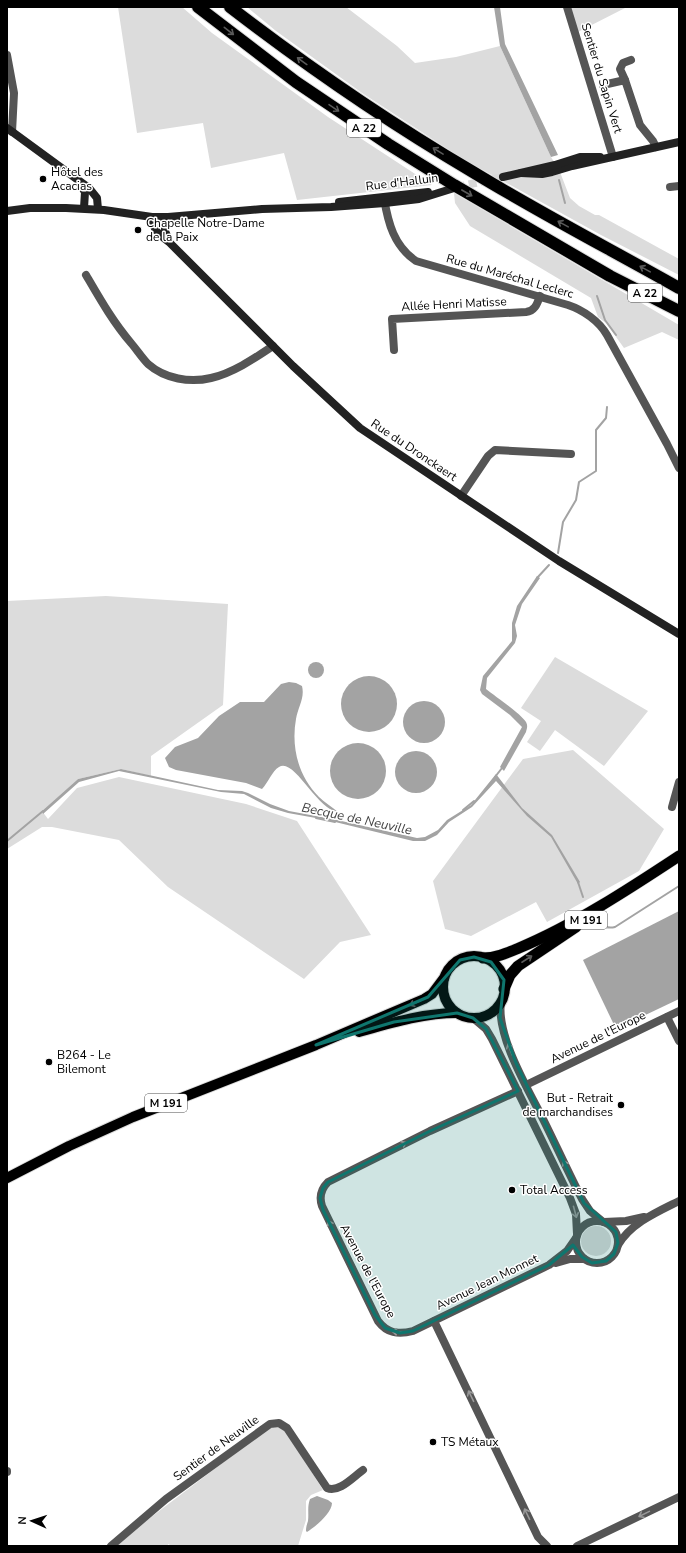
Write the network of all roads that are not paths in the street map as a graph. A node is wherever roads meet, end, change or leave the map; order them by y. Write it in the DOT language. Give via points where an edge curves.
graph roads {
  1 [pos="198,7"];
  2 [pos="230,7"];
  3 [pos="567,7"];
  4 [pos="7,55"];
  5 [pos="631,60"];
  6 [pos="624,80"];
  7 [pos="604,84"];
  8 [pos="10,130"];
  9 [pos="679,142"];
  10 [pos="656,147"];
  11 [pos="613,157"];
  12 [pos="503,177"];
  13 [pos="75,178"];
  14 [pos="679,186"];
  15 [pos="670,187"];
  16 [pos="384,200"];
  17 [pos="84,208"];
  18 [pos="98,209"];
  19 [pos="7,211"];
  20 [pos="152,217"];
  21 [pos="165,217"];
  22 [pos="169,242"];
  23 [pos="86,275"];
  24 [pos="610,276"];
  25 [pos="679,288"];
  26 [pos="540,296"];
  27 [pos="679,311"];
  28 [pos="679,320"];
  29 [pos="273,346"];
  30 [pos="394,350"];
  31 [pos="571,454"];
  32 [pos="679,468"];
  33 [pos="461,496"];
  34 [pos="679,634"];
  35 [pos="679,782"];
  36 [pos="672,807"];
  37 [pos="679,856"];
  38 [pos="679,862"];
  39 [pos="484,958"];
  40 [pos="444,978"];
  41 [pos="504,989"];
  42 [pos="501,1002"];
  43 [pos="679,1011"];
  44 [pos="457,1013"];
  45 [pos="667,1017"];
  46 [pos="473,1018"];
  47 [pos="679,1041"];
  48 [pos="316,1045"];
  49 [pos="526,1085"];
  50 [pos="518,1091"];
  51 [pos="7,1178"];
  52 [pos="679,1201"];
  53 [pos="652,1214"];
  54 [pos="603,1221"];
  55 [pos="576,1236"];
  56 [pos="618,1245"];
  57 [pos="584,1259"];
  58 [pos="550,1265"];
  59 [pos="434,1321"];
  60 [pos="363,1470"];
  61 [pos="679,1497"];
  62 [pos="111,1546"];
  63 [pos="548,1546"];
  64 [pos="577,1546"];
  1 -- 24 [label="highway, A 22, one-way" via="285,74 366,130 454,185"];
  25 -- 2 [label="highway, A 22, one-way" via="509,193 398,126 315,71"];
  3 -- 11 [label="street, Sentier du Sapin Vert"];
  4 -- 8 [label="street" via="14,93"];
  5 -- 6 [label="street" via="623,63 620,69"];
  6 -- 7 [label="street"];
  6 -- 10 [label="street" via="640,125"];
  8 -- 13 [label="main road"];
  9 -- 10 [label="main road"];
  10 -- 11 [label="main road"];
  11 -- 12 [label="main road" via="542,174 521,173"];
  13 -- 17 [label="main road" via="85,192"];
  13 -- 18 [label="main road" via="93,192 97,198"];
  14 -- 15 [label="street"];
  16 -- 16 [label="main road, Rue d'Halluin" via="419,199 451,188"];
  16 -- 21 [label="main road, Rue d'Halluin"];
  16 -- 26 [label="street, Rue du Maréchal Leclerc" via="394,238 416,261"];
  17 -- 18 [label="main road, Rue d'Halluin"];
  17 -- 19 [label="main road, Rue d'Halluin" via="30,208"];
  18 -- 20 [label="main road, Rue d'Halluin"];
  20 -- 21 [label="main road, Rue d'Halluin"];
  20 -- 22 [label="main road, Rue du Dronckaert" via="155,231"];
  21 -- 22 [label="main road" via="164,231"];
  22 -- 29 [label="main road, Rue du Dronckaert"];
  23 -- 29 [label="street" via="120,331 148,364 169,376 193,380 212,378"];
  24 -- 27 [label="highway, A 22"];
  24 -- 28 [label="highway" via="617,284"];
  26 -- 30 [label="street, Allée Henri Matisse" via="535,308 529,312 392,319"];
  26 -- 32 [label="street, Rue du Maréchal Leclerc" via="573,307 601,327"];
  29 -- 33 [label="main road, Rue du Dronckaert" via="353,422"];
  31 -- 33 [label="street" via="495,450 488,456"];
  33 -- 34 [label="main road, Rue du Dronckaert" via="559,561"];
  35 -- 36 [label="street"];
  37 -- 39 [label="highway, M 191" via="599,906 538,940 498,956"];
  41 -- 38 [label="highway, M 191, one-way" via="510,975 518,966 604,908"];
  39 -- 40 [label="main road" via="469,957 460,960 449,969"];
  39 -- 41 [label="main road" via="498,968"];
  40 -- 44 [label="main road" via="445,998"];
  40 -- 48 [label="main road, M 191, one-way" via="428,997"];
  41 -- 42 [label="main road"];
  42 -- 46 [label="main road" via="489,1014"];
  49 -- 42 [label="street, one-way" via="505,1034 500,1012"];
  43 -- 45 [label="street, Avenue de l'Europe"];
  44 -- 46 [label="main road"];
  44 -- 48 [label="main road, M 191" via="394,1022"];
  45 -- 47 [label="street"];
  45 -- 49 [label="street, Avenue de l'Europe"];
  46 -- 50 [label="street" via="489,1034"];
  48 -- 51 [label="main road, M 191" via="133,1117"];
  54 -- 49 [label="street, one-way" via="590,1211 582,1199"];
  50 -- 55 [label="street, one-way" via="573,1204 577,1218"];
  59 -- 50 [label="street, Avenue de l'Europe, one-way" via="404,1333 393,1333 382,1326 323,1210 321,1192 328,1182 442,1125"];
  52 -- 53 [label="street"];
  53 -- 54 [label="street" via="626,1221"];
  53 -- 56 [label="street" via="631,1229"];
  54 -- 55 [label="street" via="594,1220 587,1223"];
  54 -- 56 [label="street" via="615,1230"];
  55 -- 57 [label="street" via="577,1249"];
  55 -- 58 [label="street, Avenue Jean Monnet" via="567,1251"];
  56 -- 57 [label="street" via="613,1255 604,1262 594,1263"];
  57 -- 58 [label="street, Avenue Jean Monnet" via="566,1260"];
  58 -- 59 [label="street, Avenue Jean Monnet"];
  63 -- 59 [label="street, one-way" via="538,1536"];
  60 -- 62 [label="street, Sentier de Neuville" via="338,1488 326,1488 285,1426 270,1424 170,1497"];
  61 -- 64 [label="street, one-way"];
}
